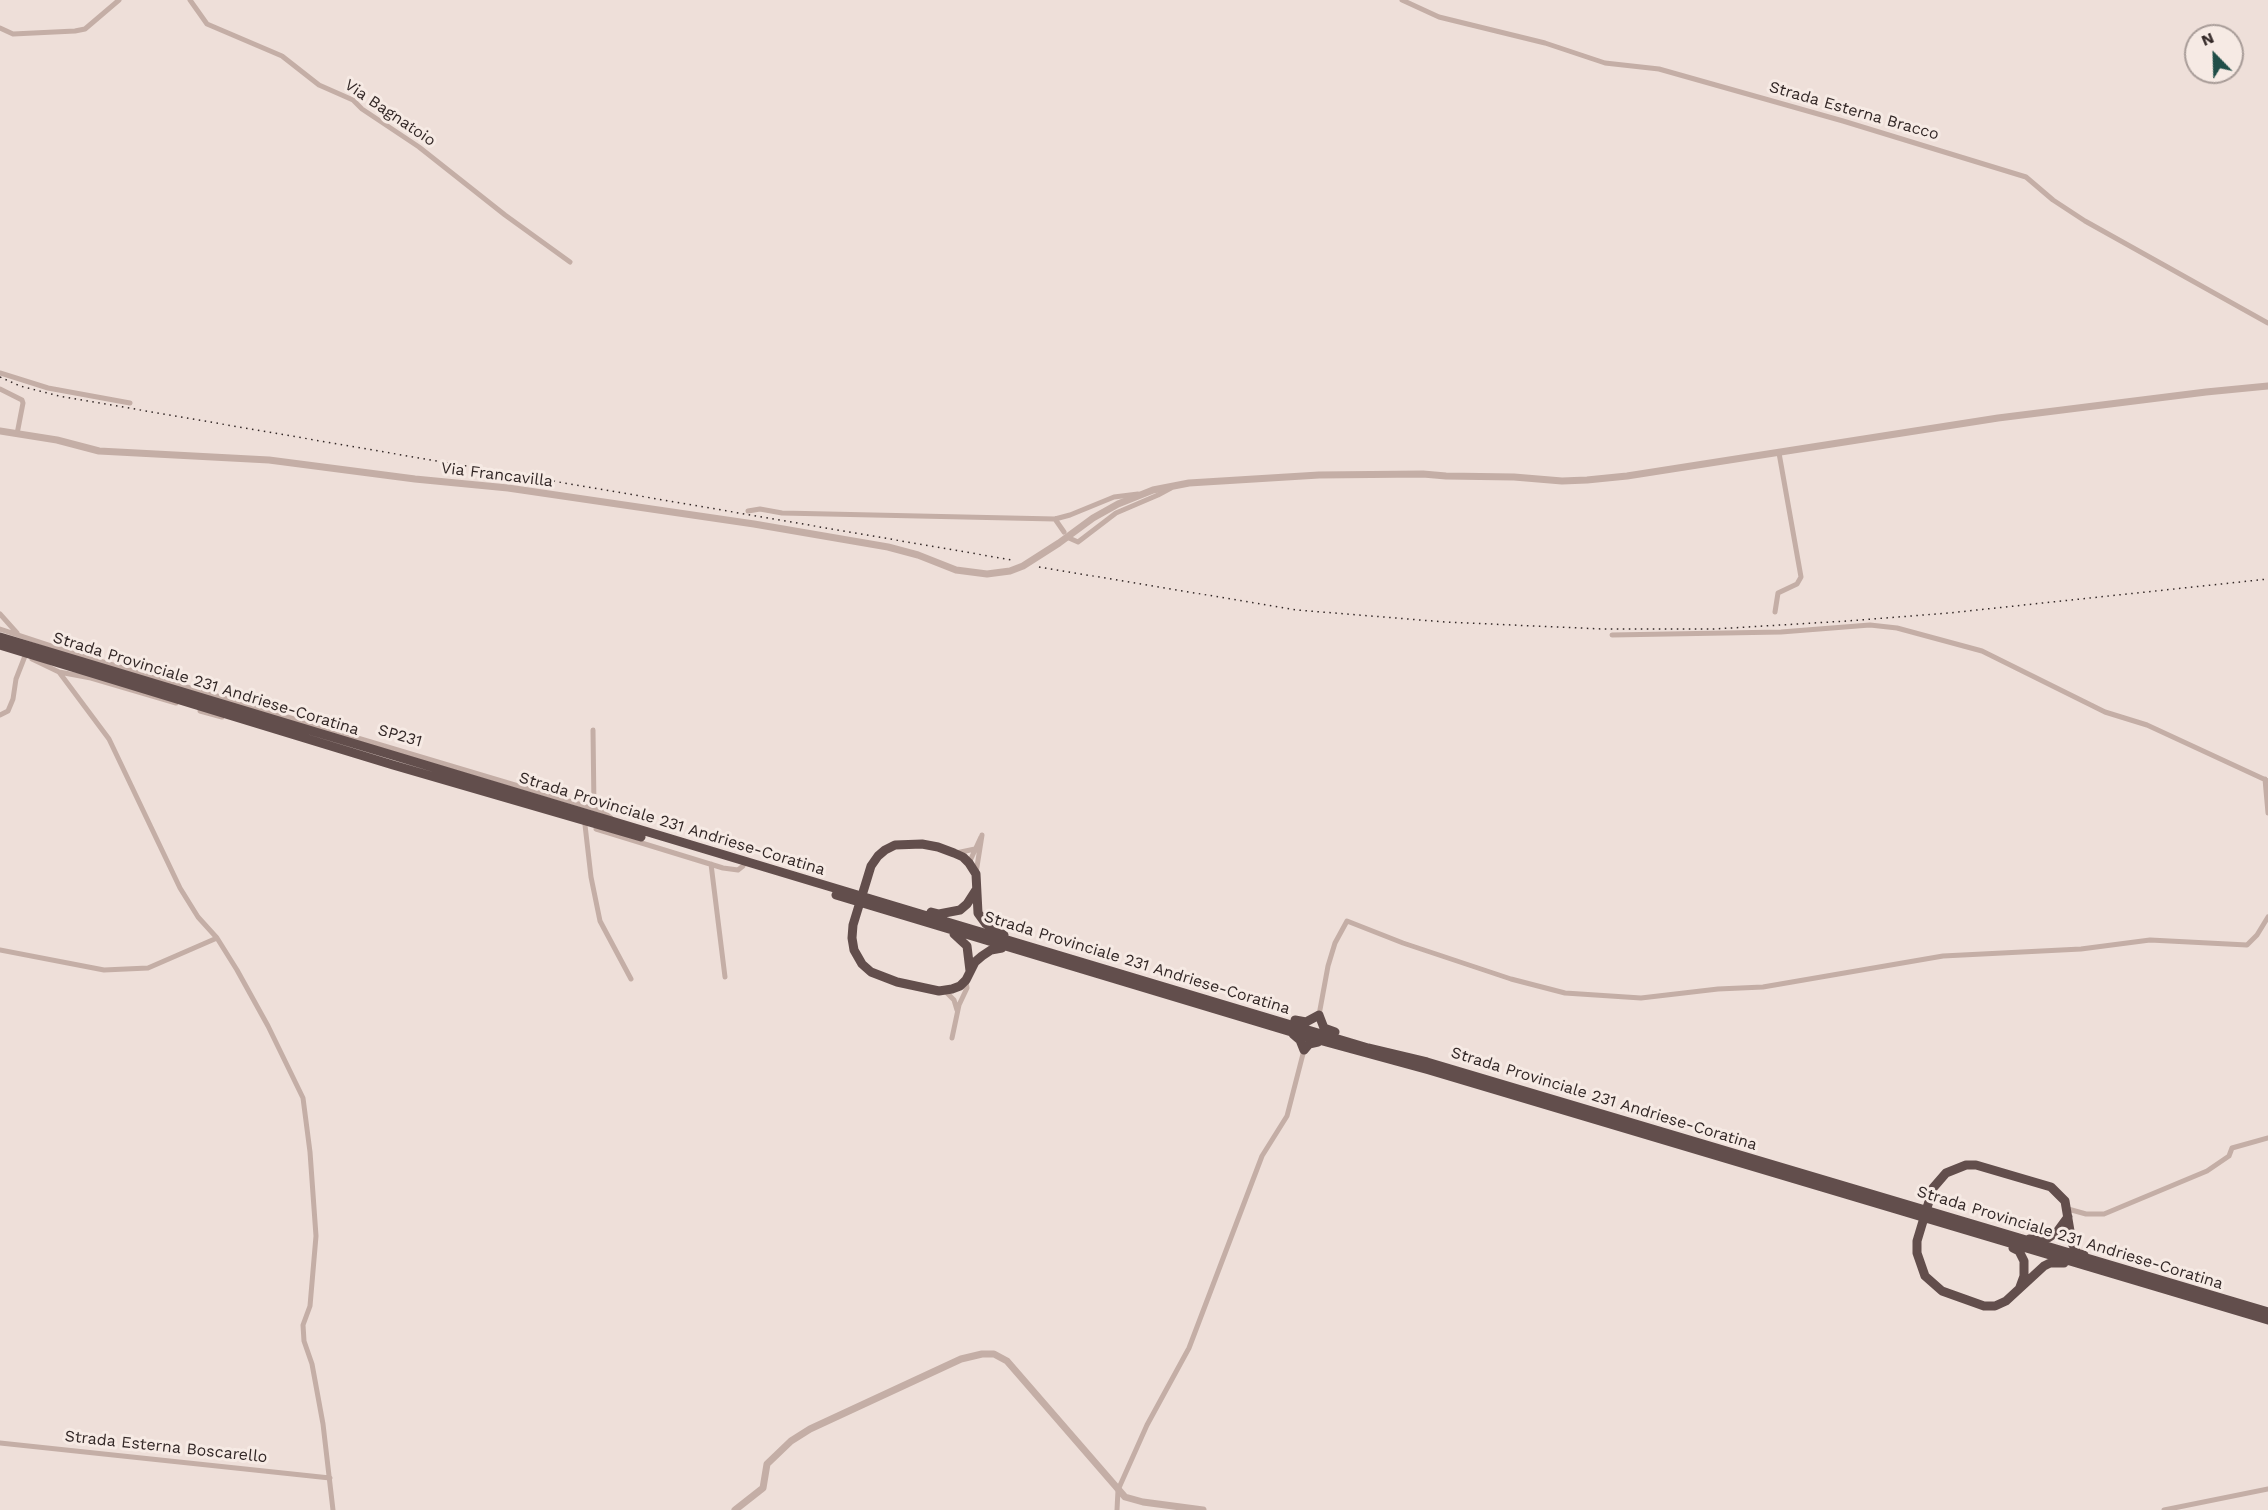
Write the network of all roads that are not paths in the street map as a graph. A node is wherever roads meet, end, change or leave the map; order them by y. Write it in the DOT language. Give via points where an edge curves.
graph roads {
  1 [pos="119,0"];
  2 [pos="190,0"];
  3 [pos="1402,0"];
  4 [pos="0,28"];
  5 [pos="570,262"];
  6 [pos="2268,323"];
  7 [pos="0,373"];
  8 [pos="2268,386"];
  9 [pos="0,388"];
  10 [pos="129,403"];
  11 [pos="0,431"];
  12 [pos="17,434"];
  13 [pos="1779,453"];
  14 [pos="1173,486"];
  15 [pos="1116,501"];
  16 [pos="748,512"];
  17 [pos="1054,519"];
  18 [pos="1064,532"];
  19 [pos="1069,538"];
  20 [pos="1775,612"];
  21 [pos="0,614"];
  22 [pos="0,629"];
  23 [pos="18,634"];
  24 [pos="1612,635"];
  25 [pos="0,637"];
  26 [pos="0,645"];
  27 [pos="25,656"];
  28 [pos="59,672"];
  29 [pos="0,715"];
  30 [pos="593,730"];
  31 [pos="2266,780"];
  32 [pos="594,808"];
  33 [pos="2268,813"];
  34 [pos="617,823"];
  35 [pos="585,825"];
  36 [pos="978,848"];
  37 [pos="954,853"];
  38 [pos="969,863"];
  39 [pos="711,864"];
  40 [pos="743,866"];
  41 [pos="976,874"];
  42 [pos="977,888"];
  43 [pos="890,904"];
  44 [pos="2268,917"];
  45 [pos="947,929"];
  46 [pos="217,938"];
  47 [pos="1007,939"];
  48 [pos="0,950"];
  49 [pos="1027,953"];
  50 [pos="968,976"];
  51 [pos="725,977"];
  52 [pos="631,980"];
  53 [pos="956,987"];
  54 [pos="944,991"];
  55 [pos="963,998"];
  56 [pos="1223,1004"];
  57 [pos="958,1008"];
  58 [pos="1319,1015"];
  59 [pos="1239,1017"];
  60 [pos="952,1038"];
  61 [pos="1304,1050"];
  62 [pos="1364,1050"];
  63 [pos="2268,1138"];
  64 [pos="2068,1213"];
  65 [pos="1968,1227"];
  66 [pos="2130,1276"];
  67 [pos="2020,1287"];
  68 [pos="2268,1312"];
  69 [pos="2268,1320"];
  70 [pos="0,1443"];
  71 [pos="330,1478"];
  72 [pos="2268,1489"];
  73 [pos="1118,1490"];
  74 [pos="333,1510"];
  75 [pos="735,1510"];
  76 [pos="1117,1510"];
  77 [pos="1203,1510"];
  78 [pos="2164,1510"];
  1 -- 4 [label="street" via="85,28 75,31 13,34"];
  2 -- 5 [label="street, Via Bagnatoio" via="207,24 282,56 319,85 353,100"];
  3 -- 6 [label="street, Strada Esterna Bracco" via="1439,17 1545,43 1605,63 1659,69 2026,177 2085,222"];
  7 -- 10 [label="street" via="39,386"];
  8 -- 13 [label="street, Via Francavilla" via="1998,418"];
  9 -- 12 [label="street" via="22,400"];
  11 -- 12 [label="street, Via Francavilla"];
  12 -- 15 [label="street, Via Francavilla" via="99,451 269,460 508,488 754,524 906,552 956,570 987,574 1023,566"];
  13 -- 14 [label="street, Via Francavilla" via="1587,480 1319,474"];
  13 -- 20 [label="street" via="1801,577 1797,584 1778,593"];
  14 -- 15 [label="street, Via Francavilla"];
  14 -- 19 [label="street" via="1116,513 1078,542"];
  15 -- 17 [label="street"];
  16 -- 17 [label="street" via="760,509 782,513"];
  17 -- 18 [label="street"];
  21 -- 23 [label="street"];
  22 -- 23 [label="street, SP231"];
  23 -- 32 [label="street, SP231"];
  24 -- 31 [label="street" via="1897,628 1982,651 2105,712 2147,725"];
  25 -- 34 [label="highway, Strada Provinciale 231 Andriese-Coratina / SP231"];
  26 -- 27 [label="street"];
  26 -- 40 [label="highway, Strada Provinciale 231 Andriese-Coratina / SP231"];
  27 -- 28 [label="street"];
  27 -- 29 [label="street" via="8,711"];
  28 -- 35 [label="street" via="91,678"];
  28 -- 46 [label="street" via="109,739 180,888"];
  30 -- 32 [label="street"];
  31 -- 33 [label="street"];
  32 -- 34 [label="street, SP231"];
  34 -- 43 [label="highway, Strada Provinciale 231 Andriese-Coratina / SP231"];
  35 -- 39 [label="street"];
  35 -- 52 [label="street" via="600,921"];
  36 -- 37 [label="street"];
  36 -- 38 [label="street"];
  36 -- 41 [label="street"];
  37 -- 38 [label="highway"];
  37 -- 54 [label="highway" via="922,844 895,845 885,850 867,878 852,938 854,950 871,972 897,982"];
  38 -- 41 [label="highway"];
  39 -- 40 [label="street" via="734,870"];
  39 -- 51 [label="street"];
  40 -- 45 [label="highway, Strada Provinciale 231 Andriese-Coratina / SP231"];
  41 -- 42 [label="highway"];
  42 -- 43 [label="highway" via="967,904 950,913"];
  42 -- 47 [label="highway" via="978,913"];
  43 -- 47 [label="highway, Strada Provinciale 231 Andriese-Coratina / SP231"];
  44 -- 58 [label="street" via="2247,945 2150,940 2080,950 1943,956 1763,987 1641,998 1565,993 1446,958 1347,921 1328,966"];
  45 -- 49 [label="highway, Strada Provinciale 231 Andriese-Coratina / SP231"];
  45 -- 50 [label="highway" via="967,946"];
  46 -- 48 [label="street" via="148,968 104,970"];
  46 -- 71 [label="street" via="263,1016 303,1098 316,1236 304,1341 312,1364"];
  47 -- 56 [label="highway, Strada Provinciale 231 Andriese-Coratina / SP231"];
  49 -- 50 [label="highway" via="991,950 975,962"];
  49 -- 59 [label="highway, Strada Provinciale 231 Andriese-Coratina / SP231"];
  50 -- 53 [label="highway"];
  50 -- 55 [label="street"];
  53 -- 54 [label="highway"];
  53 -- 55 [label="street"];
  53 -- 57 [label="street"];
  54 -- 57 [label="street"];
  55 -- 57 [label="street"];
  56 -- 58 [label="highway" via="1241,1005 1301,1022"];
  56 -- 62 [label="highway, Strada Provinciale 231 Andriese-Coratina / SP231"];
  57 -- 60 [label="street"];
  58 -- 62 [label="highway" via="1328,1030 1364,1042"];
  59 -- 61 [label="highway" via="1294,1035"];
  59 -- 62 [label="highway, Strada Provinciale 231 Andriese-Coratina / SP231"];
  61 -- 62 [label="highway" via="1316,1041"];
  61 -- 73 [label="street" via="1287,1116 1262,1156 1189,1348 1147,1425"];
  62 -- 65 [label="highway, Strada Provinciale 231 Andriese-Coratina / SP231" via="1449,1068"];
  63 -- 64 [label="street" via="2232,1148 2229,1156 2206,1171 2104,1214"];
  64 -- 65 [label="highway" via="2057,1232 2036,1240 1987,1227"];
  64 -- 66 [label="highway" via="2077,1253 2113,1264"];
  64 -- 67 [label="highway" via="2065,1201 2051,1187 1977,1165 1956,1167 1938,1180 1929,1195 1917,1247 1920,1265 1932,1284 1942,1291 1995,1306"];
  65 -- 66 [label="highway, Strada Provinciale 231 Andriese-Coratina / SP231"];
  65 -- 67 [label="highway" via="1981,1238 2019,1251 2025,1269"];
  66 -- 67 [label="highway" via="2107,1276 2056,1262 2044,1266"];
  66 -- 68 [label="highway, Strada Provinciale 231 Andriese-Coratina / SP231"];
  66 -- 69 [label="highway, Strada Provinciale 231 Andriese-Coratina / SP231"];
  70 -- 71 [label="street, Strada Esterna Boscarello"];
  71 -- 74 [label="street"];
  72 -- 78 [label="street"];
  73 -- 75 [label="street" via="1007,1361 994,1354 982,1354 961,1359 790,1441 767,1464 762,1488"];
  73 -- 76 [label="street"];
  73 -- 77 [label="street" via="1125,1497 1143,1502"];
}
